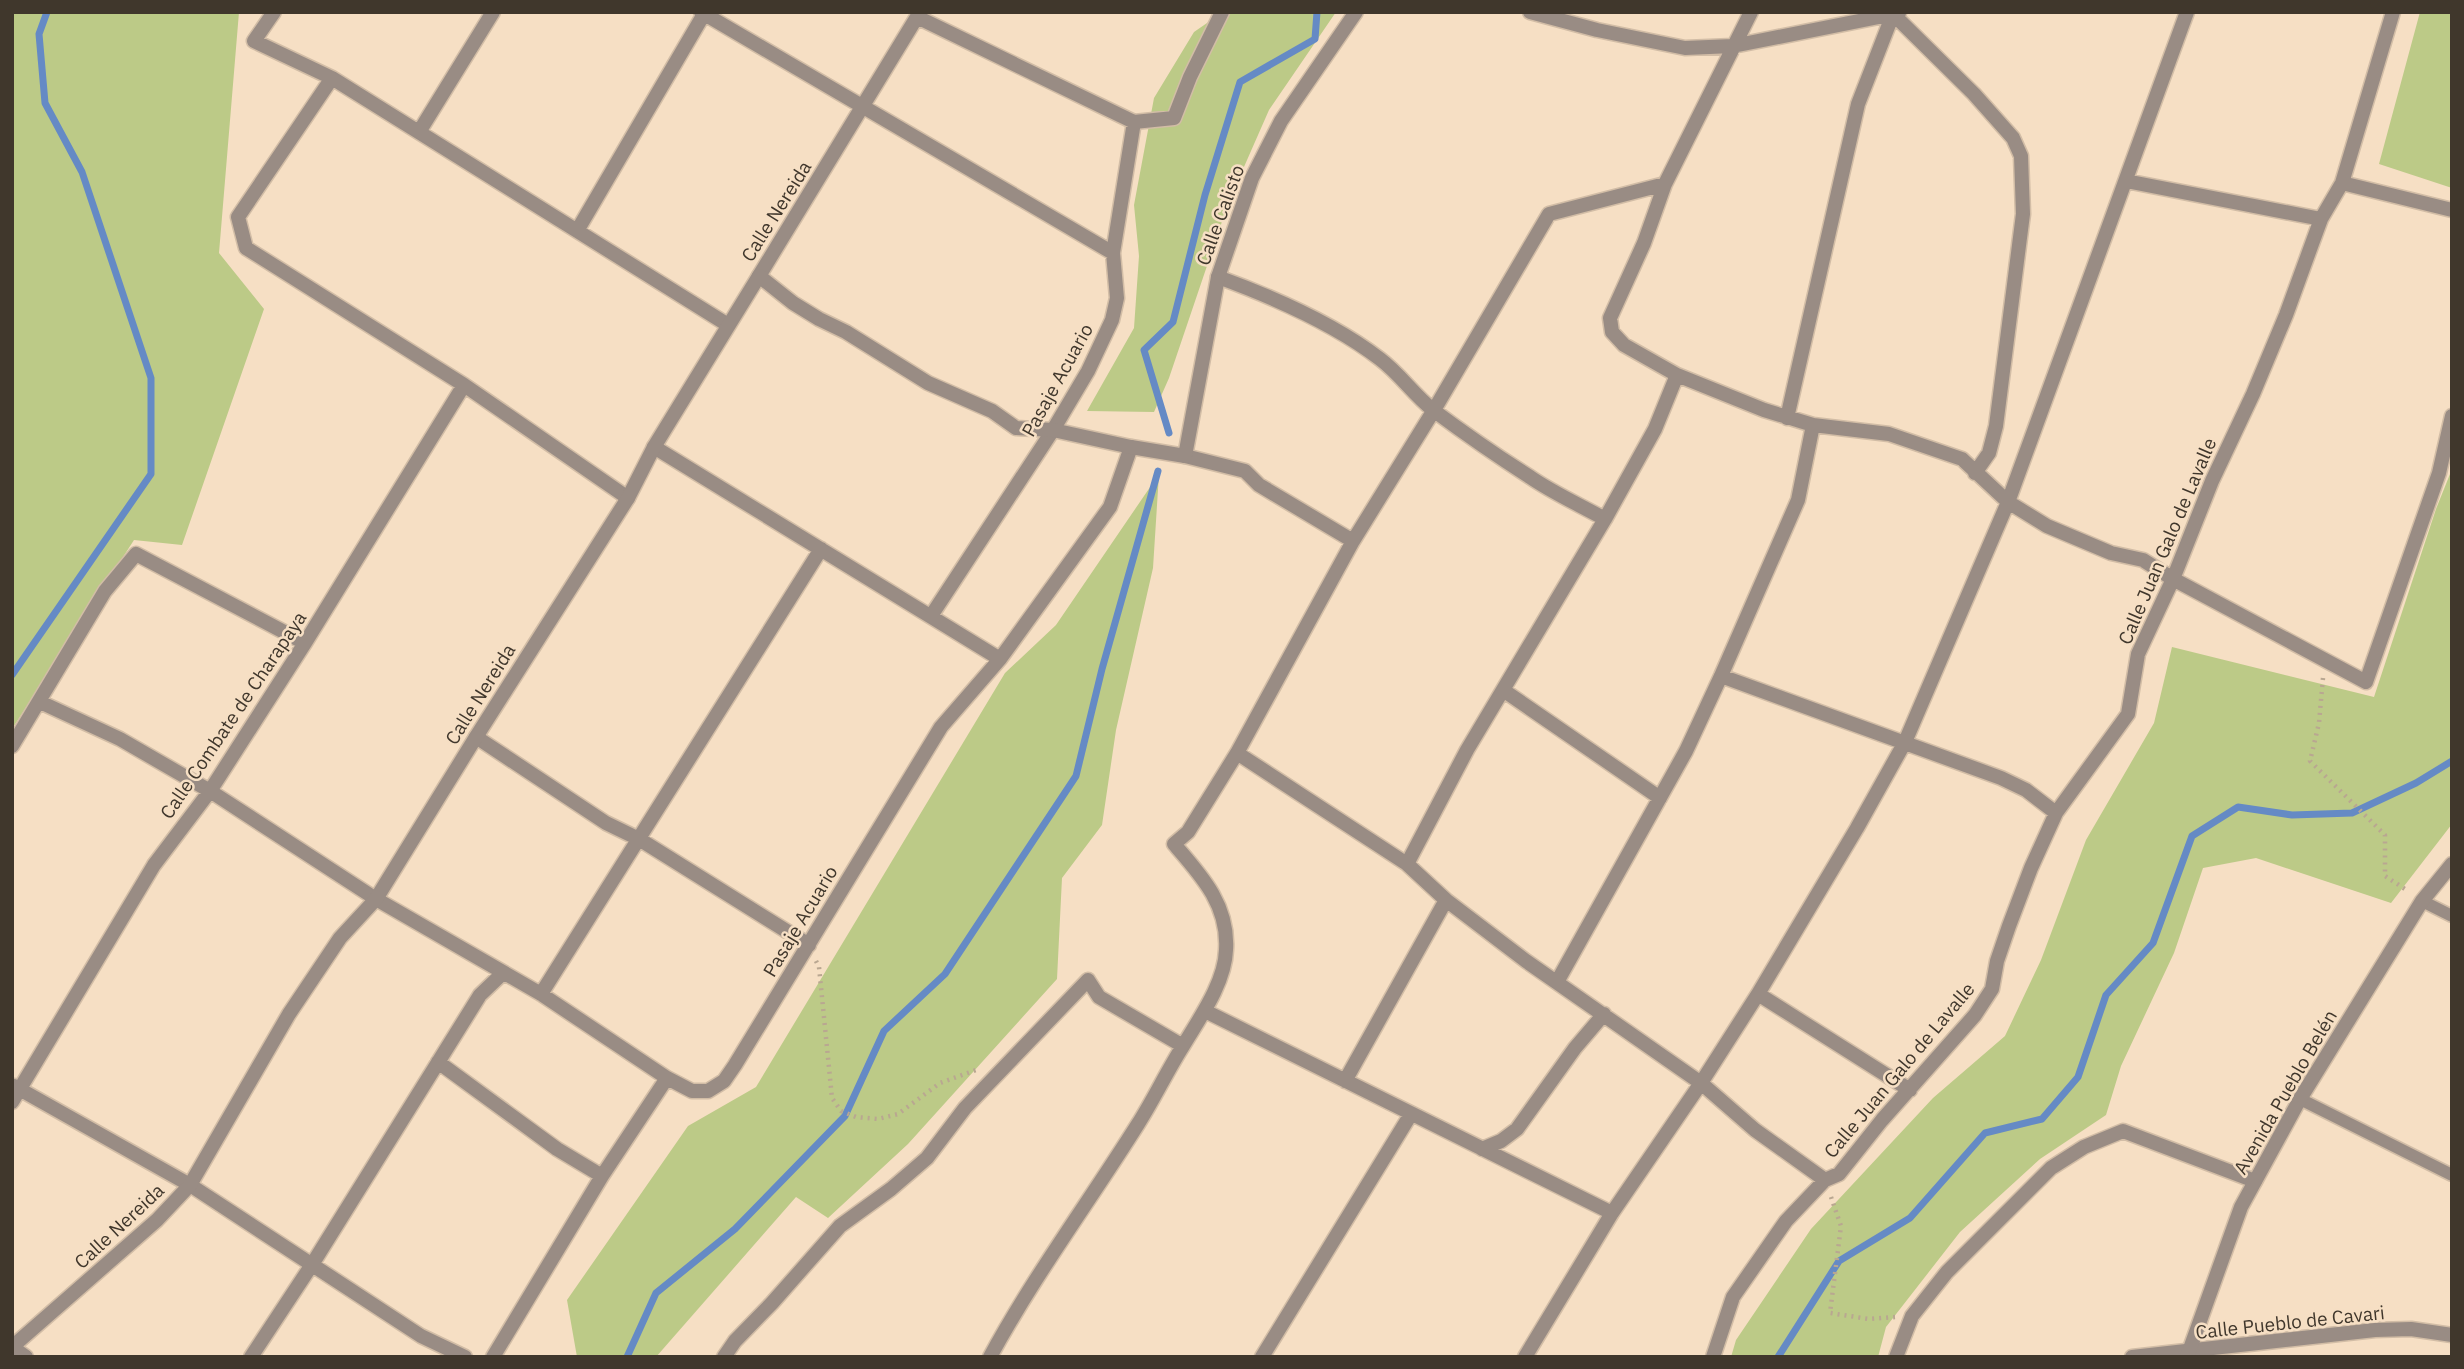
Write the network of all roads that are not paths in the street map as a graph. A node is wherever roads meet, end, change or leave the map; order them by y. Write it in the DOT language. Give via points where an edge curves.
graph roads {
  1 [pos="274,12"];
  2 [pos="493,12"];
  3 [pos="1222,12"];
  4 [pos="1356,12"];
  5 [pos="1530,12"];
  6 [pos="1751,12"];
  7 [pos="2187,12"];
  8 [pos="2393,12"];
  9 [pos="703,13"];
  10 [pos="1898,13"];
  11 [pos="919,15"];
  12 [pos="1733,46"];
  13 [pos="332,78"];
  14 [pos="862,108"];
  15 [pos="1134,122"];
  16 [pos="419,132"];
  17 [pos="2126,181"];
  18 [pos="2343,183"];
  19 [pos="1665,184"];
  20 [pos="2452,210"];
  21 [pos="2320,219"];
  22 [pos="577,231"];
  23 [pos="1113,253"];
  24 [pos="759,276"];
  25 [pos="1218,277"];
  26 [pos="728,325"];
  27 [pos="1677,375"];
  28 [pos="464,385"];
  29 [pos="1434,410"];
  30 [pos="2452,415"];
  31 [pos="1787,418"];
  32 [pos="1813,425"];
  33 [pos="1053,430"];
  34 [pos="654,447"];
  35 [pos="1131,447"];
  36 [pos="1185,456"];
  37 [pos="1975,473"];
  38 [pos="628,498"];
  39 [pos="2008,502"];
  40 [pos="1605,519"];
  41 [pos="1353,541"];
  42 [pos="821,549"];
  43 [pos="2173,579"];
  44 [pos="931,616"];
  45 [pos="305,643"];
  46 [pos="1000,659"];
  47 [pos="1721,676"];
  48 [pos="1503,690"];
  49 [pos="40,702"];
  50 [pos="476,737"];
  51 [pos="1905,742"];
  52 [pos="12,746"];
  53 [pos="1237,753"];
  54 [pos="210,791"];
  55 [pos="1660,798"];
  56 [pos="2056,813"];
  57 [pos="639,839"];
  58 [pos="1407,864"];
  59 [pos="2452,864"];
  60 [pos="376,899"];
  61 [pos="1446,900"];
  62 [pos="2422,901"];
  63 [pos="2452,916"];
  64 [pos="808,945"];
  65 [pos="503,973"];
  66 [pos="1557,982"];
  67 [pos="541,994"];
  68 [pos="1758,994"];
  69 [pos="1205,1011"];
  70 [pos="1604,1014"];
  71 [pos="1183,1046"];
  72 [pos="438,1062"];
  73 [pos="667,1078"];
  74 [pos="1345,1081"];
  75 [pos="1701,1083"];
  76 [pos="1910,1090"];
  77 [pos="15,1092"];
  78 [pos="2300,1099"];
  79 [pos="1411,1114"];
  80 [pos="1482,1149"];
  81 [pos="2452,1175"];
  82 [pos="602,1176"];
  83 [pos="1825,1180"];
  84 [pos="2255,1181"];
  85 [pos="190,1185"];
  86 [pos="1612,1213"];
  87 [pos="313,1263"];
  88 [pos="2452,1335"];
  89 [pos="12,1347"];
  90 [pos="2188,1354"];
  91 [pos="26,1357"];
  92 [pos="251,1357"];
  93 [pos="465,1357"];
  94 [pos="493,1357"];
  95 [pos="724,1357"];
  96 [pos="990,1357"];
  97 [pos="1262,1357"];
  98 [pos="1525,1357"];
  99 [pos="1713,1357"];
  100 [pos="1896,1357"];
  101 [pos="2132,1357"];
  1 -- 13 [label="street" via="254,41"];
  2 -- 16 [label="street"];
  3 -- 15 [label="street" via="1174,118"];
  4 -- 25 [label="street, Calle Calisto" via="1281,121 1252,178"];
  5 -- 12 [label="street" via="1685,48"];
  6 -- 12 [label="street"];
  7 -- 17 [label="street"];
  8 -- 18 [label="street, Calle Juan Galo de Lavalle"];
  9 -- 14 [label="street"];
  9 -- 22 [label="street"];
  10 -- 12 [label="street"];
  10 -- 31 [label="street" via="1858,104"];
  10 -- 37 [label="street" via="2013,138 2021,156 2023,214 1996,426 1989,453"];
  11 -- 14 [label="street, Calle Nereida"];
  11 -- 15 [label="street"];
  12 -- 19 [label="street"];
  13 -- 16 [label="street"];
  13 -- 28 [label="street" via="238,217 246,248"];
  14 -- 23 [label="street"];
  14 -- 24 [label="street, Calle Nereida"];
  15 -- 23 [label="street, Pasaje Acuario"];
  16 -- 22 [label="street"];
  17 -- 21 [label="street"];
  17 -- 39 [label="street"];
  18 -- 20 [label="street"];
  18 -- 21 [label="street, Calle Juan Galo de Lavalle"];
  19 -- 27 [label="street" via="1610,318 1612,332 1624,345"];
  19 -- 29 [label="street" via="1549,214"];
  21 -- 43 [label="street, Calle Juan Galo de Lavalle" via="2286,315 2211,481"];
  22 -- 26 [label="street"];
  23 -- 33 [label="street, Pasaje Acuario" via="1117,298 1112,320"];
  24 -- 26 [label="street, Calle Nereida"];
  24 -- 33 [label="street" via="793,303 928,383 992,411 1016,428"];
  25 -- 29 [label="street" via="1291,308 1376,356"];
  25 -- 36 [label="street, Calle Calisto"];
  26 -- 34 [label="street, Calle Nereida"];
  27 -- 31 [label="street"];
  27 -- 40 [label="street" via="1655,429"];
  28 -- 38 [label="street"];
  28 -- 45 [label="street, Calle Combate de Charapaya"];
  29 -- 40 [label="street" via="1531,478"];
  29 -- 41 [label="street"];
  30 -- 43 [label="street" via="2439,473 2366,682"];
  31 -- 32 [label="street"];
  32 -- 37 [label="street" via="1889,434 1962,459"];
  32 -- 47 [label="street" via="1798,500"];
  33 -- 35 [label="street"];
  33 -- 44 [label="street, Pasaje Acuario"];
  34 -- 38 [label="street, Calle Nereida"];
  34 -- 42 [label="street"];
  35 -- 36 [label="street"];
  35 -- 46 [label="street, Pasaje Acuario" via="1110,507"];
  36 -- 41 [label="street" via="1245,471 1259,485"];
  37 -- 39 [label="street"];
  38 -- 50 [label="street, Calle Nereida"];
  39 -- 43 [label="street" via="2047,526 2111,553 2143,560"];
  39 -- 51 [label="street"];
  40 -- 48 [label="street"];
  41 -- 53 [label="street"];
  42 -- 44 [label="street"];
  42 -- 57 [label="street"];
  43 -- 56 [label="street, Calle Juan Galo de Lavalle" via="2138,654 2128,714"];
  44 -- 46 [label="street"];
  45 -- 49 [label="street" via="136,554 105,591"];
  45 -- 54 [label="street, Calle Combate de Charapaya"];
  46 -- 64 [label="street, Pasaje Acuario" via="941,727"];
  47 -- 51 [label="street"];
  47 -- 55 [label="street"];
  48 -- 55 [label="street"];
  48 -- 58 [label="street"];
  49 -- 52 [label="street"];
  49 -- 54 [label="street, Pasaje Acuario" via="120,739"];
  50 -- 57 [label="street"];
  50 -- 60 [label="street, Calle Nereida"];
  51 -- 56 [label="street" via="2001,778"];
  51 -- 68 [label="street"];
  53 -- 58 [label="street"];
  53 -- 69 [label="street" via="1188,832 1174,844 1211,887 1226,930 1227,952"];
  54 -- 60 [label="street, Pasaje Acuario"];
  54 -- 77 [label="street, Calle Combate de Charapaya" via="154,864"];
  55 -- 66 [label="street"];
  56 -- 76 [label="street, Calle Juan Galo de Lavalle" via="2009,926 1992,989"];
  57 -- 64 [label="street"];
  57 -- 67 [label="street"];
  58 -- 61 [label="street"];
  59 -- 62 [label="street, Avenida Pueblo Belén"];
  60 -- 65 [label="street, Pasaje Acuario"];
  60 -- 85 [label="street, Calle Nereida" via="340,938 289,1014"];
  61 -- 66 [label="street"];
  61 -- 74 [label="street"];
  62 -- 63 [label="lane"];
  62 -- 78 [label="street, Avenida Pueblo Belén"];
  64 -- 73 [label="street, Pasaje Acuario" via="724,1081 708,1091 692,1091"];
  65 -- 67 [label="street, Pasaje Acuario"];
  65 -- 72 [label="street" via="480,995"];
  66 -- 70 [label="street"];
  67 -- 73 [label="street, Pasaje Acuario"];
  68 -- 75 [label="street"];
  68 -- 76 [label="street"];
  69 -- 71 [label="street"];
  69 -- 74 [label="street"];
  70 -- 75 [label="street"];
  70 -- 80 [label="street" via="1517,1129"];
  71 -- 95 [label="street" via="1100,997 1088,980 965,1108 927,1158 840,1226"];
  71 -- 96 [label="street"];
  72 -- 82 [label="street" via="556,1149"];
  72 -- 87 [label="street"];
  73 -- 82 [label="street"];
  74 -- 79 [label="street"];
  75 -- 83 [label="street" via="1755,1130"];
  75 -- 86 [label="street"];
  76 -- 83 [label="street, Calle Juan Galo de Lavalle" via="1839,1174"];
  77 -- 85 [label="street"];
  78 -- 81 [label="lane"];
  78 -- 84 [label="street, Avenida Pueblo Belén"];
  79 -- 80 [label="street"];
  79 -- 97 [label="street"];
  80 -- 86 [label="street"];
  82 -- 94 [label="street"];
  83 -- 99 [label="street, Calle Juan Galo de Lavalle" via="1786,1221 1733,1297"];
  84 -- 90 [label="street, Avenida Pueblo Belén" via="2241,1207"];
  84 -- 100 [label="street" via="2123,1131 2084,1147 2051,1168 1947,1272 1912,1316"];
  85 -- 87 [label="street"];
  85 -- 89 [label="street, Calle Nereida" via="157,1220"];
  86 -- 98 [label="street"];
  87 -- 92 [label="street"];
  87 -- 93 [label="street" via="421,1336"];
  88 -- 90 [label="street, Calle Pueblo de Cavari" via="2375,1330"];
  89 -- 91 [label="street"];
  90 -- 101 [label="street, Calle Pueblo de Cavari"];
}
